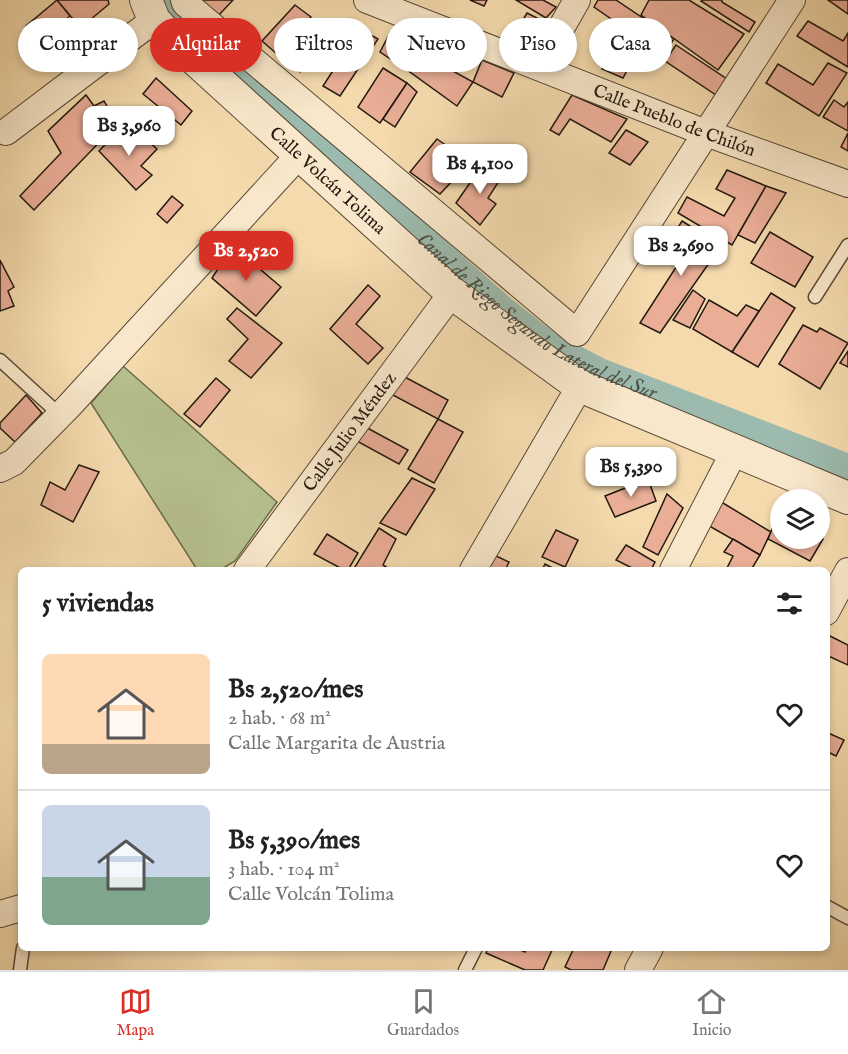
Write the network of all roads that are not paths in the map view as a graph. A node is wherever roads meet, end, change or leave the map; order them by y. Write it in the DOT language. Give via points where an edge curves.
graph roads {
  1 [pos="184,0"];
  2 [pos="367,0"];
  3 [pos="577,0"];
  4 [pos="792,0"];
  5 [pos="150,10"];
  6 [pos="567,18"];
  7 [pos="499,51"];
  8 [pos="552,72"];
  9 [pos="6,132"];
  10 [pos="706,133"];
  11 [pos="300,155"];
  12 [pos="848,184"];
  13 [pos="848,245"];
  14 [pos="452,293"];
  15 [pos="814,297"];
  16 [pos="0,360"];
  17 [pos="580,386"];
  18 [pos="60,415"];
  19 [pos="735,450"];
  20 [pos="0,470"];
  21 [pos="848,498"];
  22 [pos="249,567"];
  23 [pos="475,567"];
  24 [pos="675,567"];
  25 [pos="848,571"];
  26 [pos="830,605"];
  27 [pos="830,908"];
  28 [pos="18,909"];
  29 [pos="0,914"];
  30 [pos="848,918"];
  31 [pos="23,951"];
  32 [pos="474,951"];
  33 [pos="648,951"];
  34 [pos="20,970"];
  35 [pos="465,970"];
  36 [pos="638,970"];
  1 -- 10 [label="street" via="577,333"];
  2 -- 7 [label="street, Calle Pueblo de Chilón"];
  3 -- 6 [label="street"];
  4 -- 10 [label="street"];
  5 -- 9 [label="street"];
  5 -- 11 [label="street, Calle Volcán Tolima" via="165,33"];
  8 -- 10 [label="street, Calle Pueblo de Chilón"];
  10 -- 12 [label="street, Calle Pueblo de Chilón"];
  11 -- 14 [label="street, Calle Volcán Tolima"];
  11 -- 18 [label="street"];
  13 -- 15 [label="lane"];
  14 -- 17 [label="street, Calle Volcán Tolima"];
  14 -- 22 [label="street, Calle Julio Méndez"];
  16 -- 18 [label="lane"];
  17 -- 19 [label="street, Calle Volcán Tolima"];
  17 -- 23 [label="street"];
  18 -- 20 [label="street" via="14,462"];
  19 -- 21 [label="street, Calle Volcán Tolima"];
  19 -- 24 [label="street"];
  25 -- 26 [label="street"];
  27 -- 30 [label="lane"];
  28 -- 29 [label="street"];
  31 -- 34 [label="lane"];
  32 -- 35 [label="lane"];
  33 -- 36 [label="street"];
}
